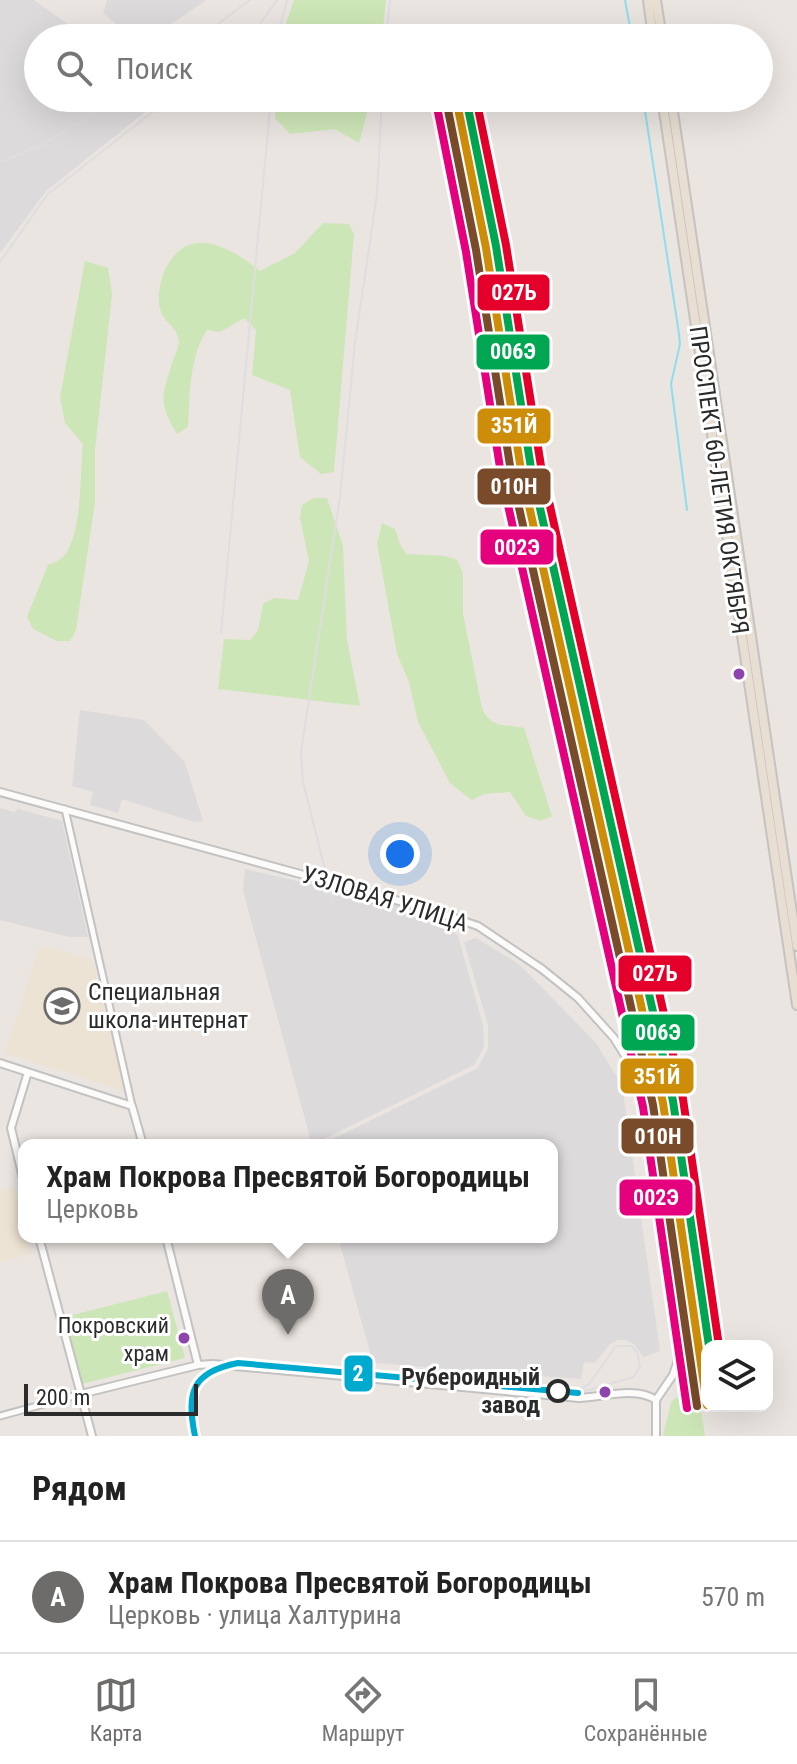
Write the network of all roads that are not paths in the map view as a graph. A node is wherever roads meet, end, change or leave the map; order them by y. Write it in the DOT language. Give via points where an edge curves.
graph roads {
  1 [pos="648,0"];
  2 [pos="656,0"];
  3 [pos="651,24"];
  4 [pos="660,24"];
  5 [pos="664,112"];
  6 [pos="673,112"];
  7 [pos="0,792"];
  8 [pos="65,809"];
  9 [pos="797,946"];
  10 [pos="797,1005"];
  11 [pos="0,1063"];
  12 [pos="28,1072"];
  13 [pos="132,1106"];
  14 [pos="141,1139"];
  15 [pos="18,1157"];
  16 [pos="41,1243"];
  17 [pos="168,1243"];
  18 [pos="198,1365"];
  19 [pos="81,1394"];
  20 [pos="656,1400"];
  21 [pos="0,1416"];
  22 [pos="92,1436"];
  23 [pos="656,1436"];
  1 -- 3 [label="highway"];
  2 -- 4 [label="highway"];
  5 -- 10 [label="highway, ПРОСПЕКТ 60-ЛЕТИЯ ОКТЯБРЯ"];
  6 -- 9 [label="highway, ПРОСПЕКТ 60-ЛЕТИЯ ОКТЯБРЯ"];
  7 -- 8 [label="street, УЗЛОВАЯ УЛИЦА"];
  8 -- 13 [label="street"];
  8 -- 20 [label="street, УЗЛОВАЯ УЛИЦА" via="478,926 578,998 614,1038 638,1077 678,1360"];
  11 -- 12 [label="street"];
  12 -- 13 [label="street"];
  12 -- 15 [label="street" via="11,1128"];
  13 -- 14 [label="street"];
  16 -- 19 [label="street"];
  17 -- 18 [label="street"];
  18 -- 19 [label="street"];
  18 -- 20 [label="street" via="579,1398 638,1394"];
  19 -- 21 [label="street"];
  19 -- 22 [label="street"];
  20 -- 23 [label="street"];
}
